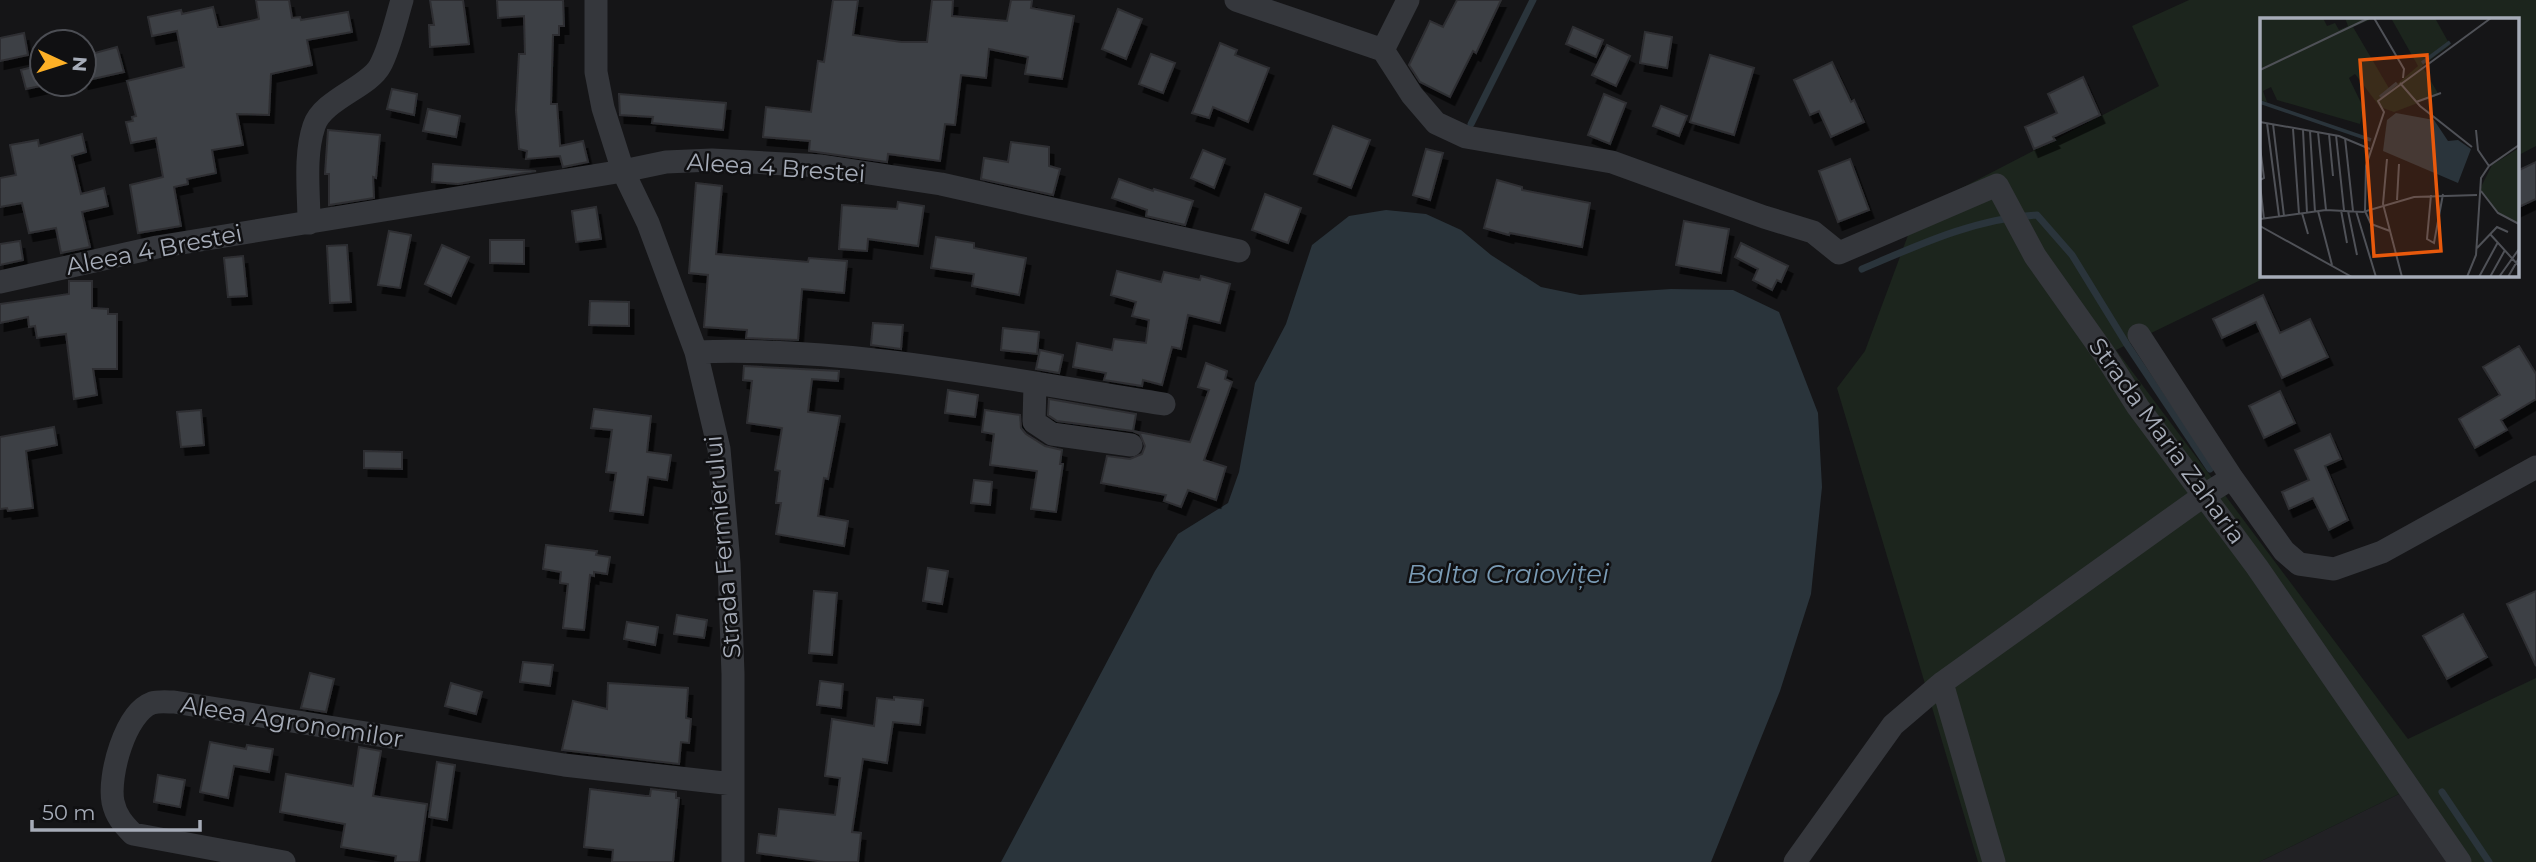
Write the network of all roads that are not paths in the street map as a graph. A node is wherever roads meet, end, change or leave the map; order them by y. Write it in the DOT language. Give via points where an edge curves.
graph roads {
  1 [pos="402,0"];
  2 [pos="596,0"];
  3 [pos="1236,0"];
  4 [pos="1408,0"];
  5 [pos="1383,50"];
  6 [pos="623,171"];
  7 [pos="309,223"];
  8 [pos="1239,251"];
  9 [pos="0,282"];
  10 [pos="2139,335"];
  11 [pos="696,352"];
  12 [pos="1035,384"];
  13 [pos="1164,404"];
  14 [pos="1131,445"];
  15 [pos="2536,467"];
  16 [pos="2232,478"];
  17 [pos="2203,496"];
  18 [pos="2284,551"];
  19 [pos="2257,567"];
  20 [pos="1942,683"];
  21 [pos="733,784"];
  22 [pos="284,862"];
  23 [pos="733,862"];
  24 [pos="1795,862"];
  25 [pos="1994,862"];
  26 [pos="2460,862"];
  1 -- 7 [label="street" via="380,67 337,99 314,124 308,165"];
  2 -- 6 [label="street, Strada Fermierului" via="596,72"];
  3 -- 5 [label="street"];
  4 -- 5 [label="street"];
  5 -- 17 [label="street, Strada Maria Zaharia" via="1436,123 1465,137 1612,162 1813,232 1839,253 1997,185 2035,256"];
  6 -- 7 [label="street, Aleea 4 Brestei"];
  6 -- 8 [label="street, Aleea 4 Brestei" via="666,162 712,160 822,166 941,184"];
  6 -- 11 [label="street, Strada Fermierului" via="648,223"];
  7 -- 9 [label="street, Aleea 4 Brestei" via="157,247"];
  10 -- 16 [label="street"];
  11 -- 12 [label="street" via="829,355"];
  11 -- 21 [label="street, Strada Fermierului" via="719,449 729,563"];
  12 -- 13 [label="street"];
  12 -- 14 [label="street" via="1034,422 1052,434"];
  15 -- 18 [label="street" via="2382,552 2334,569 2299,564"];
  16 -- 17 [label="street"];
  16 -- 18 [label="street"];
  17 -- 19 [label="street, Strada Maria Zaharia"];
  17 -- 20 [label="street"];
  18 -- 19 [label="street"];
  19 -- 26 [label="street, Strada Maria Zaharia"];
  20 -- 24 [label="street" via="1893,725"];
  20 -- 25 [label="street"];
  21 -- 22 [label="street, Aleea Agronomilor" via="564,765 174,702 152,703 139,713 127,731 112,787 121,822 134,834"];
  21 -- 23 [label="street, Strada Fermierului"];
}
